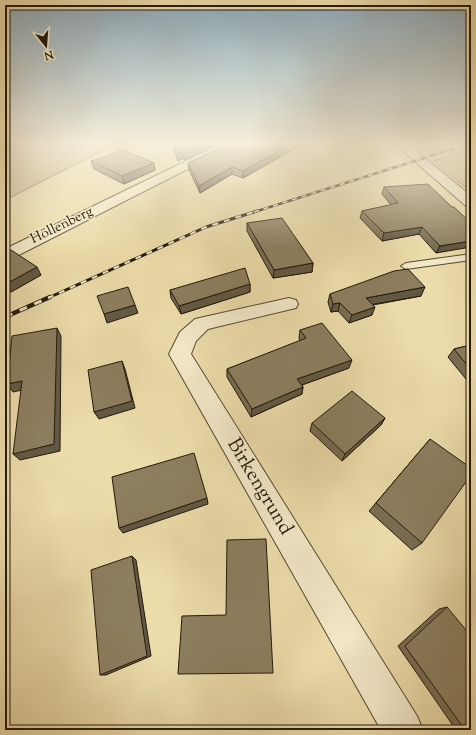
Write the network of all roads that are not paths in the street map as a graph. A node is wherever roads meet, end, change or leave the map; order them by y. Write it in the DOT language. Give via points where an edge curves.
graph roads {
  1 [pos="158,179"];
  2 [pos="443,179"];
  3 [pos="471,203"];
  4 [pos="5,255"];
  5 [pos="471,257"];
  6 [pos="406,266"];
  7 [pos="289,304"];
  8 [pos="403,730"];
  1 -- 4 [label="street, Höllenberg"];
  2 -- 3 [label="street"];
  5 -- 6 [label="lane"];
  7 -- 8 [label="street, Birkengrund" via="202,324 188,337 180,354"];
}
